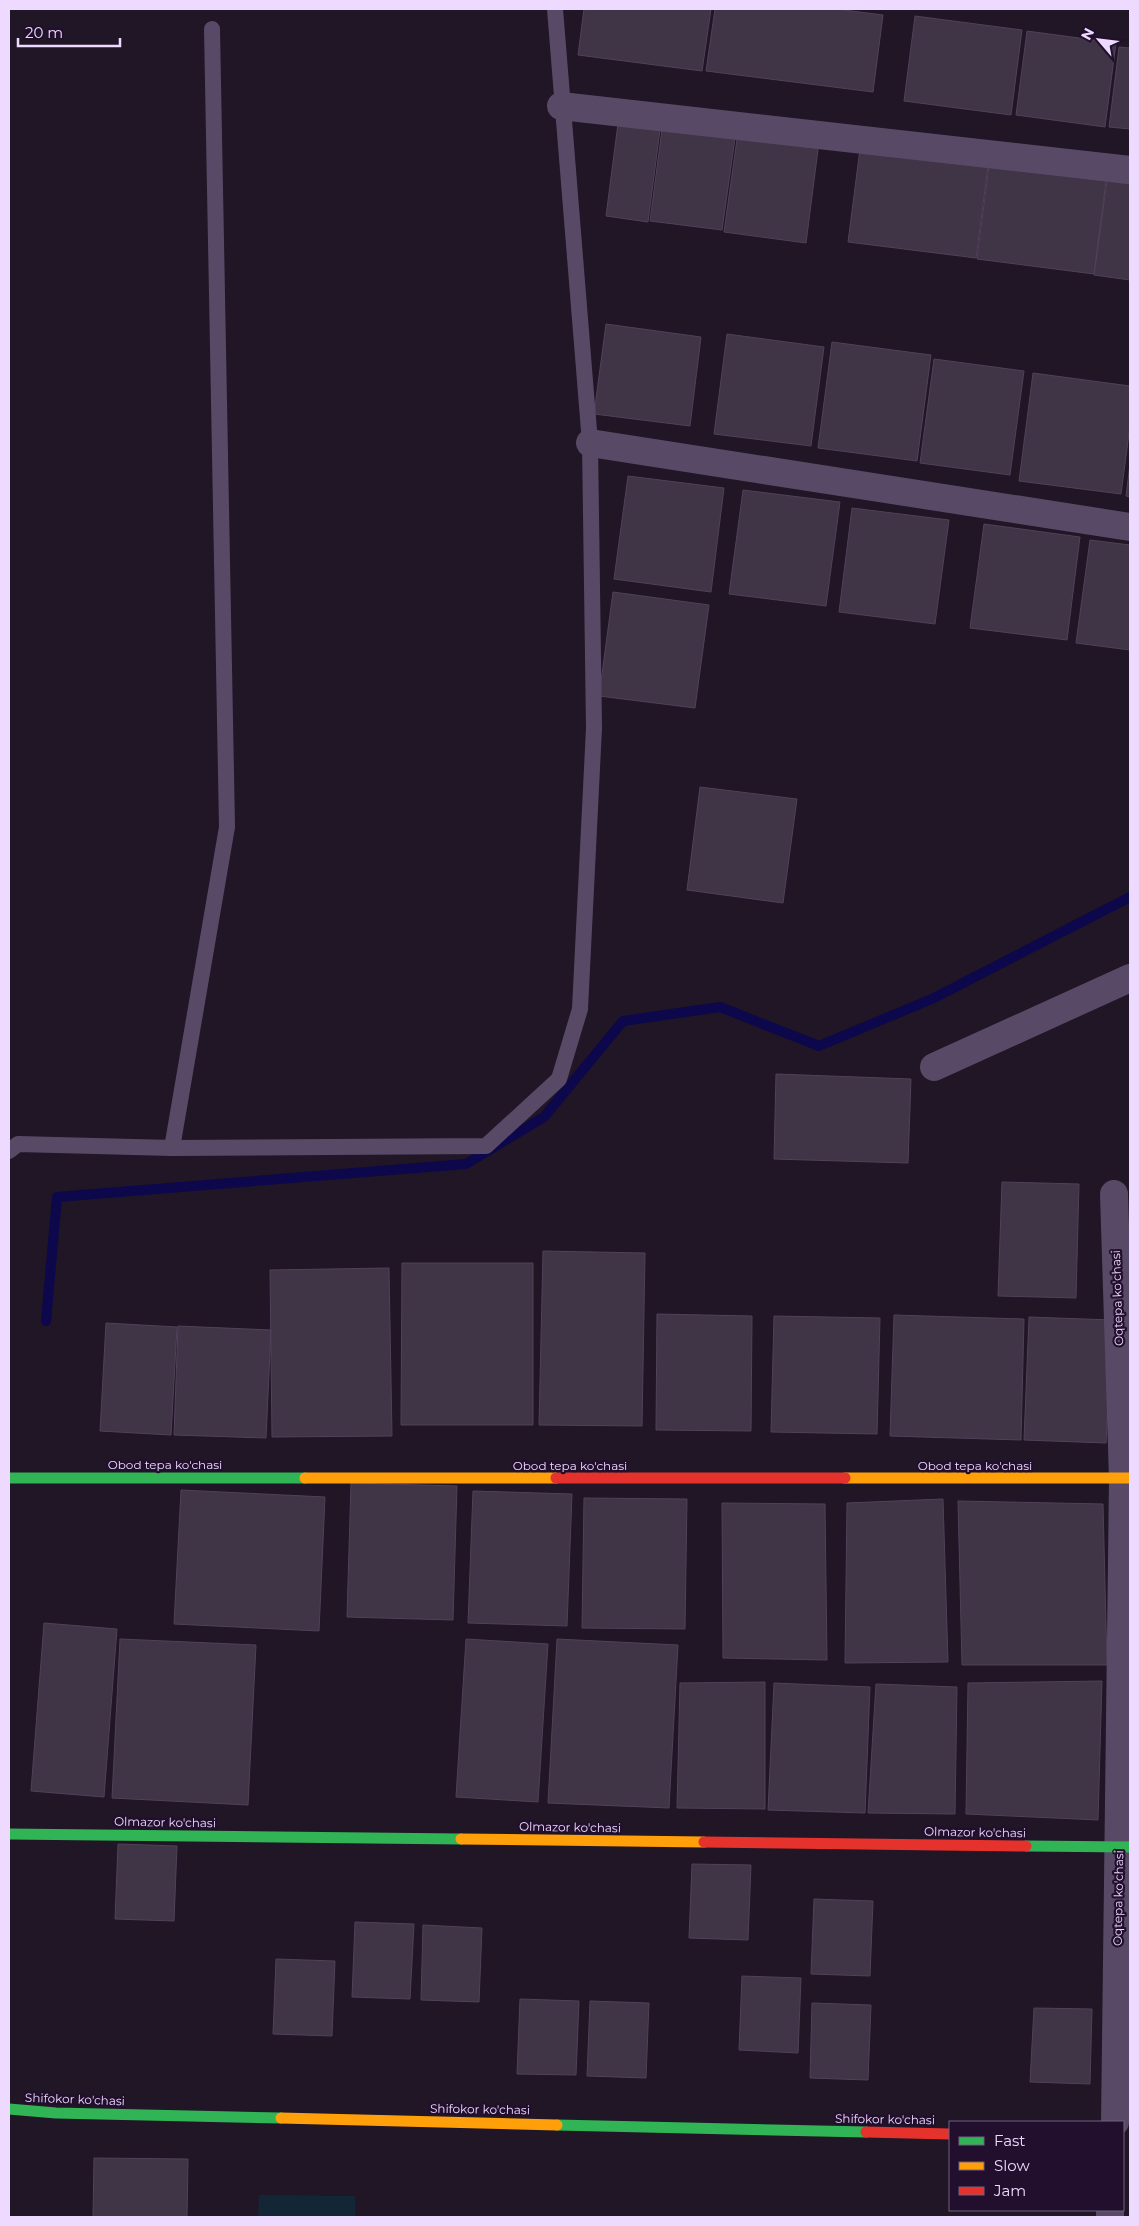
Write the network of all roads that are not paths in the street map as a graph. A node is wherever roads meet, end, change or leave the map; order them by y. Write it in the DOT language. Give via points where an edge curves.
graph roads {
  1 [pos="555,9"];
  2 [pos="212,29"];
  3 [pos="561,106"];
  4 [pos="1130,170"];
  5 [pos="590,443"];
  6 [pos="1130,527"];
  7 [pos="1130,978"];
  8 [pos="934,1067"];
  9 [pos="172,1148"];
  10 [pos="9,1151"];
  11 [pos="1114,1194"];
  12 [pos="9,1478"];
  13 [pos="1127,1479"];
  14 [pos="9,1834"];
  15 [pos="1125,1847"];
  16 [pos="9,2110"];
  17 [pos="1115,2121"];
  18 [pos="949,2134"];
  1 -- 3 [label="lane"];
  2 -- 9 [label="lane" via="227,827"];
  3 -- 4 [label="street"];
  3 -- 5 [label="lane"];
  5 -- 6 [label="street"];
  5 -- 9 [label="lane" via="594,728 580,1009 559,1079 486,1146"];
  7 -- 8 [label="street"];
  9 -- 10 [label="lane" via="18,1144"];
  11 -- 13 [label="street, Oqtepa ko'chasi"];
  12 -- 13 [label="street, Obod tepa ko'chasi"];
  13 -- 15 [label="street, Oqtepa ko'chasi"];
  14 -- 15 [label="street, Olmazor ko'chasi"];
  15 -- 17 [label="street, Oqtepa ko'chasi"];
  16 -- 18 [label="street, Shifokor ko'chasi"];
}
